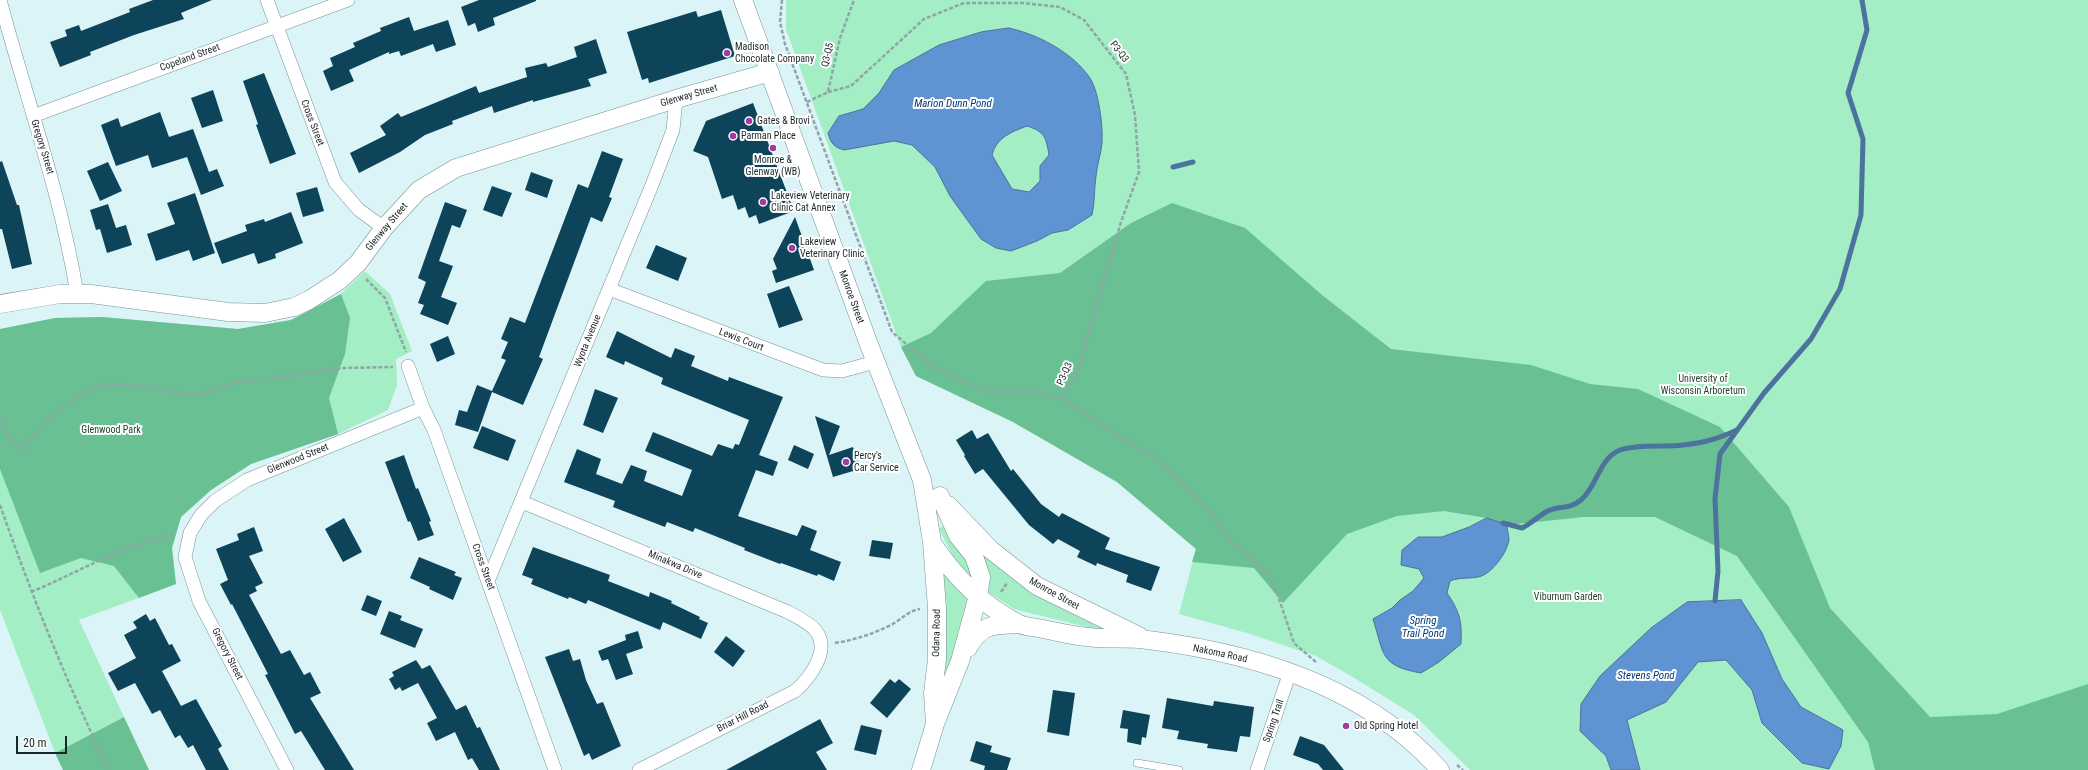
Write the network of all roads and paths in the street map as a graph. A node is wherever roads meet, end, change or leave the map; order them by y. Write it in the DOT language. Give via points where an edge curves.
graph roads {
  1 [pos="0,0"];
  2 [pos="267,0"];
  3 [pos="348,0"];
  4 [pos="744,0"];
  5 [pos="782,0"];
  6 [pos="854,0"];
  7 [pos="276,27"];
  8 [pos="770,72"];
  9 [pos="828,92"];
  10 [pos="676,99"];
  11 [pos="807,102"];
  12 [pos="33,116"];
  13 [pos="384,228"];
  14 [pos="358,263"];
  15 [pos="609,289"];
  16 [pos="77,294"];
  17 [pos="0,304"];
  18 [pos="875,362"];
  19 [pos="408,366"];
  20 [pos="1062,399"];
  21 [pos="423,408"];
  22 [pos="0,419"];
  23 [pos="922,480"];
  24 [pos="940,496"];
  25 [pos="522,502"];
  26 [pos="0,505"];
  27 [pos="190,533"];
  28 [pos="932,542"];
  29 [pos="1010,579"];
  30 [pos="488,581"];
  31 [pos="31,592"];
  32 [pos="998,595"];
  33 [pos="978,596"];
  34 [pos="924,608"];
  35 [pos="1018,624"];
  36 [pos="1147,639"];
  37 [pos="820,642"];
  38 [pos="1294,643"];
  39 [pos="960,661"];
  40 [pos="1290,672"];
  41 [pos="935,724"];
  42 [pos="1137,763"];
  43 [pos="109,770"];
  44 [pos="287,770"];
  45 [pos="555,770"];
  46 [pos="639,770"];
  47 [pos="921,770"];
  48 [pos="1179,770"];
  49 [pos="1257,770"];
  50 [pos="1440,770"];
  1 -- 12 [label="street, Gregory Street"];
  2 -- 7 [label="street, Cross Street"];
  3 -- 7 [label="street, Copeland Street"];
  4 -- 8 [label="main road, Monroe Street"];
  5 -- 11 [label="path" via="780,22 785,44"];
  6 -- 9 [label="path, Q3-Q5" via="840,38"];
  7 -- 12 [label="street, Copeland Street"];
  7 -- 13 [label="street, Cross Street" via="335,182 360,210"];
  8 -- 10 [label="main road, Glenway Street"];
  8 -- 18 [label="main road, Monroe Street"];
  9 -- 11 [label="path"];
  9 -- 20 [label="path, P3-Q3" via="851,86 924,19 964,3 1023,3 1060,7 1084,20 1126,74 1135,115 1139,172 1121,222 1076,375"];
  10 -- 13 [label="main road, Glenway Street" via="456,168 419,190"];
  10 -- 15 [label="street, Wyota Avenue" via="673,130"];
  11 -- 20 [label="path" via="892,332 930,364 963,382 986,390 1033,391"];
  12 -- 16 [label="street, Gregory Street" via="70,250"];
  13 -- 14 [label="main road, Glenway Street"];
  14 -- 16 [label="main road, Glenway Street" via="340,280 309,300 294,307 265,313 228,312"];
  14 -- 19 [label="path" via="363,276 385,298 409,358"];
  15 -- 18 [label="street, Lewis Court" via="823,370 842,371"];
  15 -- 25 [label="street, Wyota Avenue"];
  16 -- 17 [label="main road, Glenway Street" via="60,294"];
  18 -- 23 [label="main road, Monroe Street"];
  19 -- 21 [label="street, Cross Street"];
  19 -- 22 [label="path" via="335,369 235,383 194,396 145,386 100,384 55,412 21,451 8,437"];
  20 -- 38 [label="path" via="1161,462 1195,496 1227,537 1266,574 1277,593"];
  21 -- 27 [label="street, Glenwood Street" via="247,480 210,506"];
  21 -- 30 [label="street, Cross Street" via="434,430"];
  23 -- 24 [label="main road, Monroe Street"];
  23 -- 28 [label="main road, Monroe Street"];
  24 -- 33 [label="main road, Monroe Street" via="958,536 978,565 981,576"];
  24 -- 36 [label="main road, Monroe Street" via="991,550 1036,586"];
  25 -- 30 [label="street, Wyota Avenue"];
  25 -- 37 [label="street, Minakwa Drive" via="788,612 813,628"];
  26 -- 31 [label="path"];
  27 -- 31 [label="path" via="153,539 107,556"];
  27 -- 44 [label="street, Gregory Street" via="185,557 199,601"];
  28 -- 33 [label="main road, Monroe Street" via="958,577"];
  28 -- 41 [label="main road, Odana Road" via="937,608 937,659 933,693"];
  29 -- 32 [label="path"];
  30 -- 45 [label="street, Cross Street"];
  31 -- 43 [label="path" via="75,701"];
  33 -- 35 [label="main road, Nakoma Road" via="990,607"];
  33 -- 39 [label="main road, Odana Road"];
  34 -- 37 [label="path" via="913,610 890,625 857,638"];
  35 -- 36 [label="main road, Nakoma Road" via="1088,637"];
  35 -- 39 [label="main road" via="993,626 980,631"];
  36 -- 40 [label="main road, Nakoma Road" via="1241,657"];
  37 -- 46 [label="street, Briar Hill Road" via="819,658 804,683 795,692"];
  39 -- 41 [label="main road, Odana Road"];
  40 -- 49 [label="street, Spring Trail"];
  40 -- 50 [label="main road, Nakoma Road" via="1336,692 1364,708 1404,736"];
  41 -- 47 [label="main road, Odana Road"];
  42 -- 48 [label="lane"];
}
